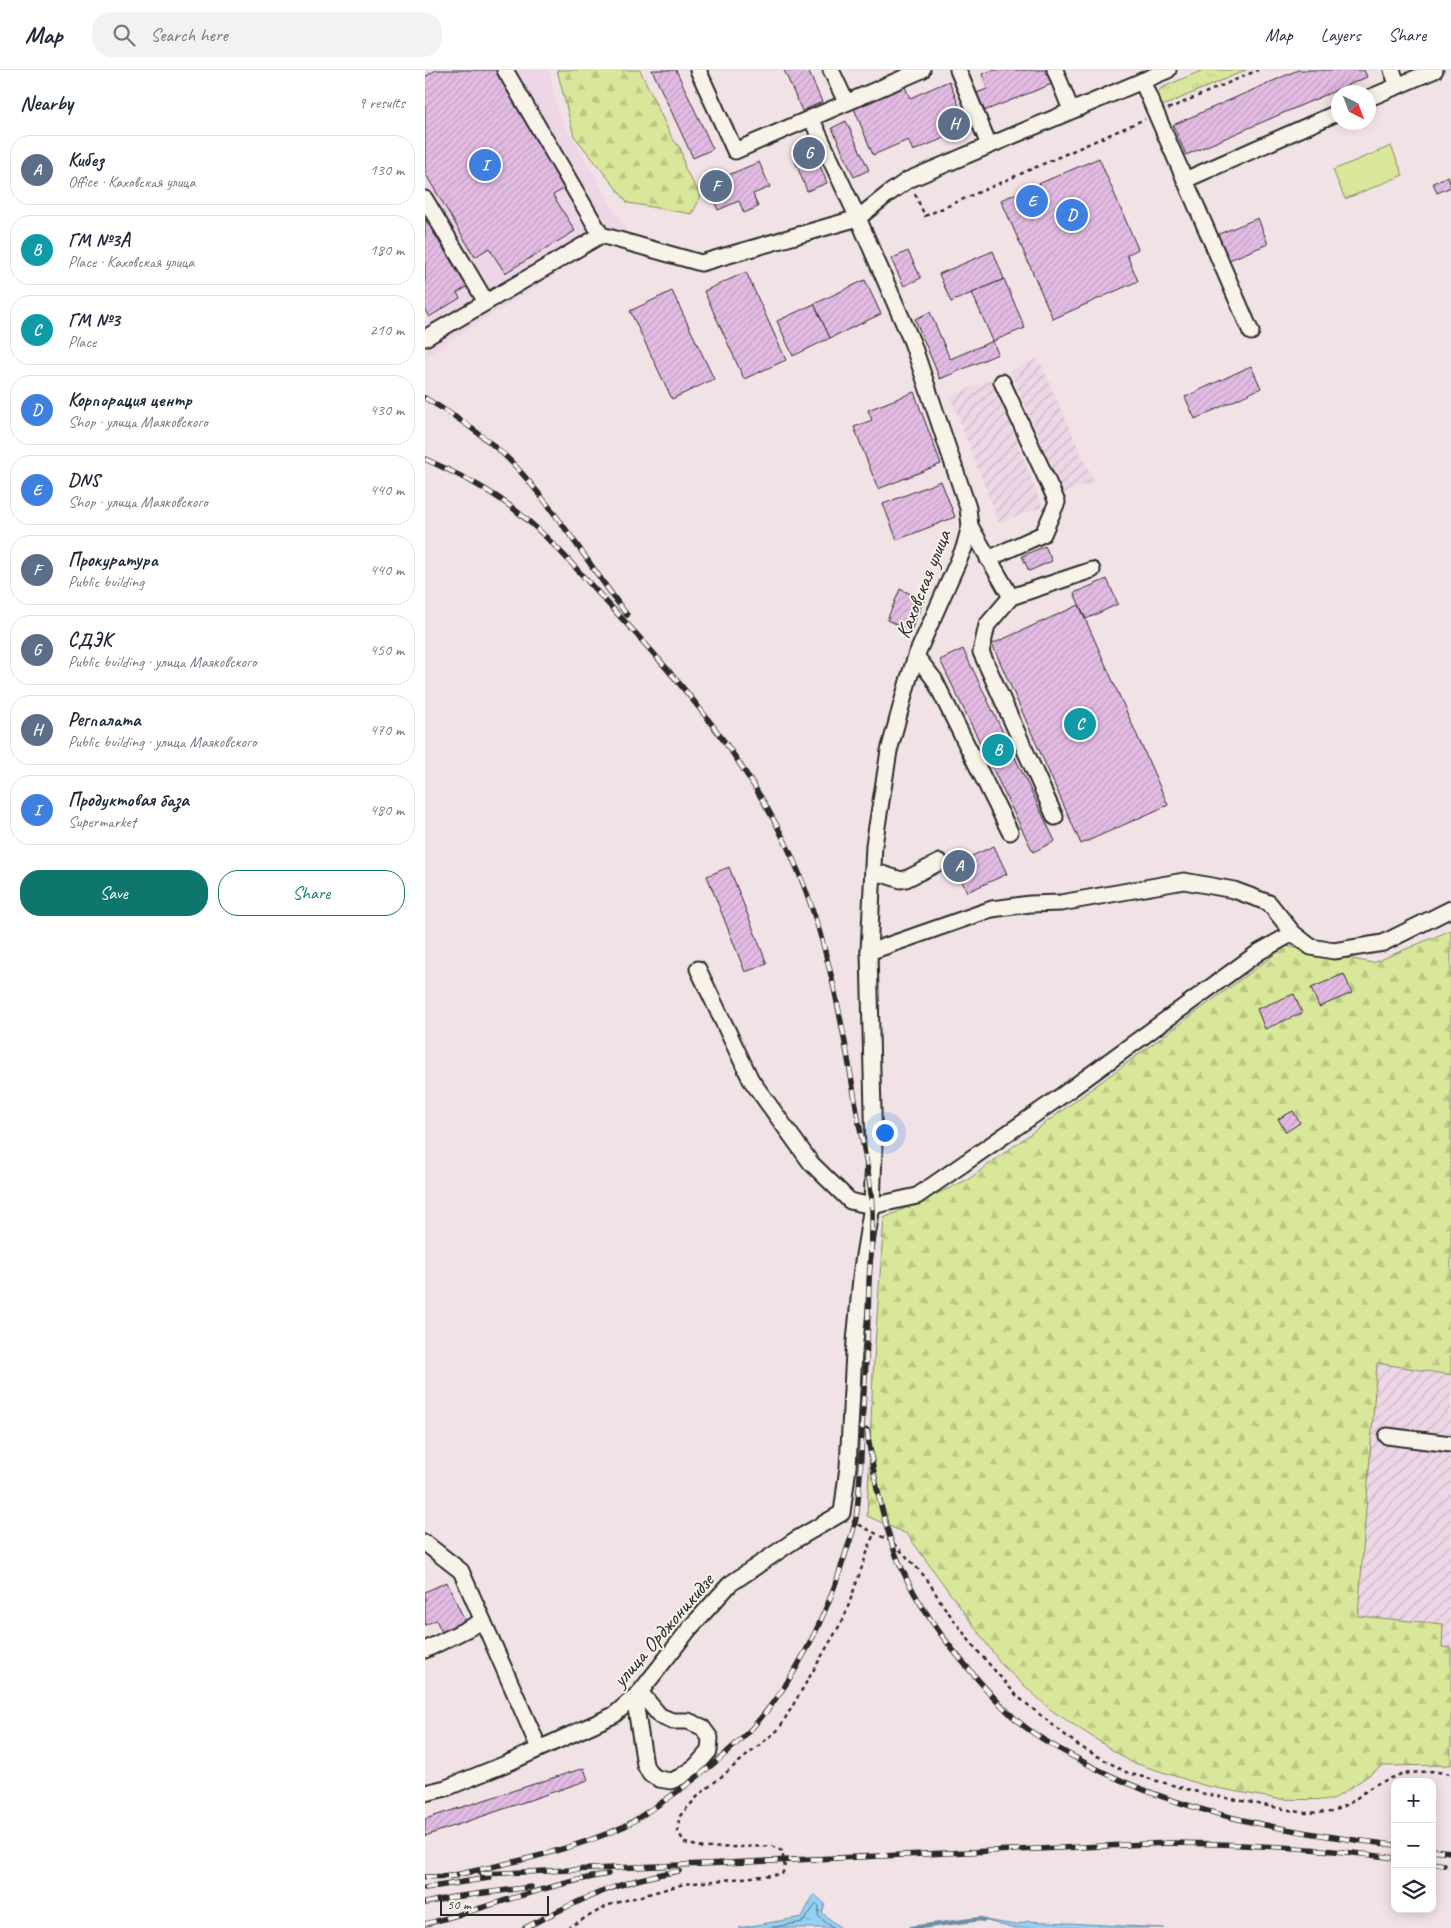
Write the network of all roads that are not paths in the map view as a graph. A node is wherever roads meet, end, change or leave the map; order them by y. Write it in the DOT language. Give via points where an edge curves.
graph roads {
  1 [pos="505,70"];
  2 [pos="698,70"];
  3 [pos="831,70"];
  4 [pos="922,70"];
  5 [pos="958,70"];
  6 [pos="1055,70"];
  7 [pos="1168,70"];
  8 [pos="1392,70"];
  9 [pos="1435,70"];
  10 [pos="1142,81"];
  11 [pos="1398,86"];
  12 [pos="1376,95"];
  13 [pos="846,102"];
  14 [pos="1071,110"];
  15 [pos="1331,116"];
  16 [pos="811,118"];
  17 [pos="989,145"];
  18 [pos="1185,180"];
  19 [pos="425,199"];
  20 [pos="858,218"];
  21 [pos="601,235"];
  22 [pos="486,302"];
  23 [pos="1251,332"];
  24 [pos="425,338"];
  25 [pos="1001,382"];
  26 [pos="970,526"];
  27 [pos="988,559"];
  28 [pos="1092,570"];
  29 [pos="1011,597"];
  30 [pos="916,656"];
  31 [pos="1055,817"];
  32 [pos="1010,832"];
  33 [pos="940,862"];
  34 [pos="873,871"];
  35 [pos="1451,909"];
  36 [pos="1293,933"];
  37 [pos="869,952"];
  38 [pos="698,969"];
  39 [pos="873,1206"];
  40 [pos="1387,1436"];
  41 [pos="1451,1444"];
  42 [pos="841,1513"];
  43 [pos="425,1543"];
  44 [pos="483,1621"];
  45 [pos="425,1650"];
  46 [pos="640,1692"];
  47 [pos="539,1748"];
  48 [pos="425,1793"];
  1 -- 21 [label="street"];
  2 -- 16 [label="street" via="735,151"];
  3 -- 13 [label="street"];
  4 -- 13 [label="street"];
  5 -- 17 [label="street"];
  6 -- 14 [label="street"];
  7 -- 10 [label="street"];
  8 -- 11 [label="street"];
  9 -- 11 [label="street"];
  10 -- 14 [label="street"];
  10 -- 18 [label="street"];
  11 -- 12 [label="street"];
  13 -- 16 [label="street"];
  14 -- 17 [label="street"];
  15 -- 18 [label="street"];
  16 -- 20 [label="street, Каховская улица"];
  17 -- 20 [label="street" via="908,180"];
  18 -- 23 [label="street"];
  19 -- 22 [label="street"];
  20 -- 21 [label="street" via="701,263"];
  20 -- 26 [label="street, Каховская улица" via="912,342 968,508"];
  21 -- 22 [label="street"];
  22 -- 24 [label="street"];
  25 -- 27 [label="street" via="1057,502 1043,534"];
  26 -- 27 [label="street"];
  26 -- 30 [label="street, Каховская улица" via="964,548"];
  27 -- 29 [label="street"];
  28 -- 29 [label="street"];
  29 -- 31 [label="street" via="987,625 981,652"];
  30 -- 32 [label="street" via="934,679"];
  30 -- 34 [label="street, Каховская улица" via="889,751"];
  33 -- 34 [label="street" via="901,880"];
  34 -- 37 [label="street, Каховская улица"];
  35 -- 36 [label="street" via="1383,943 1334,951 1311,948"];
  36 -- 37 [label="street" via="1269,903 1234,890 1184,881 1061,903 992,909"];
  36 -- 39 [label="street" via="1259,952 917,1196"];
  37 -- 39 [label="street, Каховская улица"];
  38 -- 39 [label="street" via="751,1080 811,1163 849,1201"];
  39 -- 42 [label="street, Каховская улица" via="862,1268 848,1467"];
  40 -- 41 [label="street"];
  42 -- 46 [label="street, улица Орджоникидзе" via="730,1584"];
  43 -- 44 [label="street" via="461,1570"];
  44 -- 45 [label="street"];
  44 -- 47 [label="street"];
  46 -- 46 [label="street" via="636,1708 645,1765 650,1774 671,1781 696,1766 709,1751 710,1738 702,1727 660,1716"];
  46 -- 47 [label="street, улица Орджоникидзе" via="613,1715"];
  47 -- 48 [label="street, улица Орджоникидзе" via="446,1788"];
}
